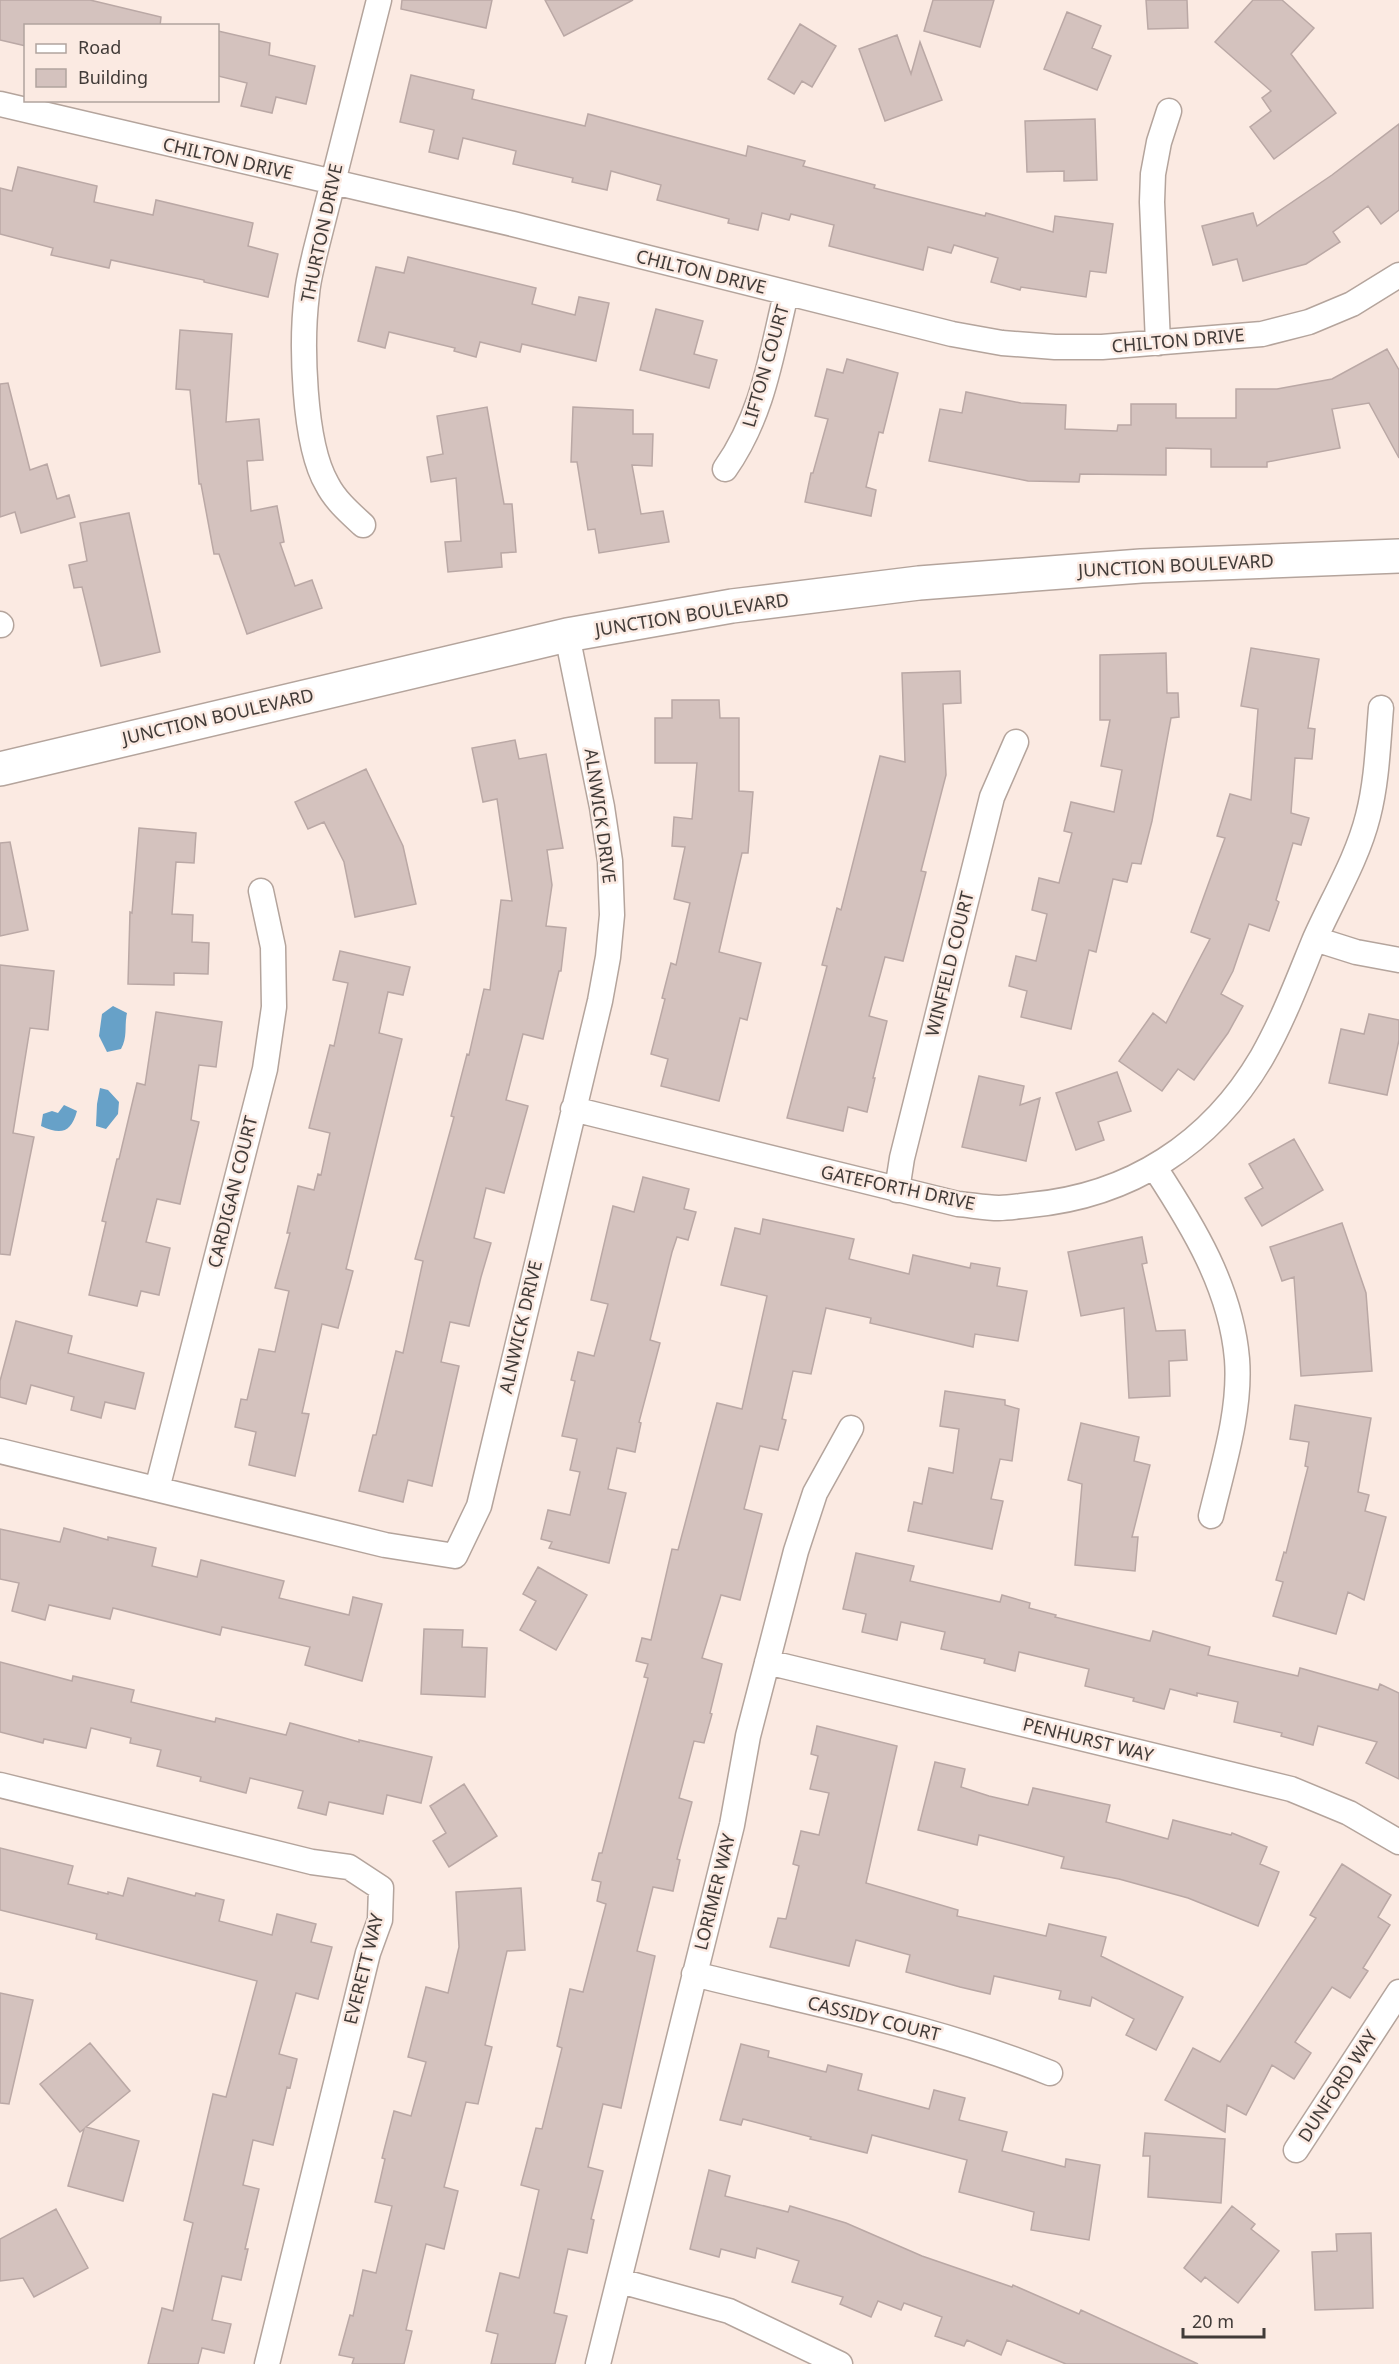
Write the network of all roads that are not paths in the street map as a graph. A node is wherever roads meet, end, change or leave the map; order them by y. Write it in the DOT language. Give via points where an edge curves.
graph roads {
  1 [pos="379,0"];
  2 [pos="0,104"];
  3 [pos="1169,111"];
  4 [pos="332,183"];
  5 [pos="1399,274"];
  6 [pos="786,294"];
  7 [pos="1158,343"];
  8 [pos="725,469"];
  9 [pos="363,525"];
  10 [pos="1399,556"];
  11 [pos="567,635"];
  12 [pos="1381,708"];
  13 [pos="1016,742"];
  14 [pos="0,769"];
  15 [pos="261,891"];
  16 [pos="1315,939"];
  17 [pos="1399,960"];
  18 [pos="573,1109"];
  19 [pos="1155,1168"];
  20 [pos="897,1190"];
  21 [pos="851,1428"];
  22 [pos="0,1451"];
  23 [pos="157,1489"];
  24 [pos="1211,1516"];
  25 [pos="767,1662"];
  26 [pos="0,1785"];
  27 [pos="1399,1842"];
  28 [pos="694,1974"];
  29 [pos="1399,1992"];
  30 [pos="1050,2073"];
  31 [pos="1296,2150"];
  32 [pos="620,2281"];
  33 [pos="267,2364"];
  34 [pos="598,2364"];
  35 [pos="840,2364"];
  1 -- 4 [label="street, THURTON DRIVE"];
  2 -- 4 [label="street, CHILTON DRIVE"];
  3 -- 7 [label="street" via="1153,183"];
  4 -- 6 [label="street, CHILTON DRIVE"];
  4 -- 9 [label="street, THURTON DRIVE" via="307,292 304,333 309,414 326,484"];
  5 -- 7 [label="street, CHILTON DRIVE" via="1352,304 1309,322 1262,334"];
  6 -- 7 [label="street, CHILTON DRIVE" via="1002,343 1055,347"];
  6 -- 8 [label="street, LIFTON COURT" via="762,394 740,447"];
  10 -- 11 [label="main road, JUNCTION BOULEVARD" via="1141,566 919,583 732,606"];
  11 -- 14 [label="main road, JUNCTION BOULEVARD"];
  11 -- 18 [label="street, ALNWICK DRIVE" via="602,807 612,915 600,1001"];
  12 -- 16 [label="street, GATEFORTH DRIVE" via="1368,817 1343,883"];
  13 -- 20 [label="street, WINFIELD COURT" via="992,797"];
  15 -- 23 [label="street, CARDIGAN COURT" via="273,947 274,1007 265,1069"];
  16 -- 17 [label="street"];
  16 -- 19 [label="street, GATEFORTH DRIVE" via="1278,1026 1233,1100 1194,1138"];
  18 -- 20 [label="street, GATEFORTH DRIVE"];
  18 -- 23 [label="street, ALNWICK DRIVE" via="479,1506 455,1556 385,1545"];
  19 -- 20 [label="street, GATEFORTH DRIVE" via="1110,1189 1053,1203 1000,1208 958,1204"];
  19 -- 24 [label="street" via="1212,1267 1229,1314 1237,1359 1236,1403"];
  21 -- 25 [label="street, LORIMER WAY" via="815,1493 795,1551"];
  22 -- 23 [label="street, ALNWICK DRIVE"];
  25 -- 27 [label="street, PENHURST WAY" via="1291,1789 1349,1812"];
  25 -- 28 [label="street, LORIMER WAY" via="748,1736 732,1825"];
  26 -- 33 [label="street, EVERETT WAY" via="312,1862 349,1867 381,1888 380,1920 368,1953"];
  28 -- 30 [label="street, CASSIDY COURT" via="953,2038"];
  28 -- 32 [label="street, LORIMER WAY"];
  29 -- 31 [label="street, DUNFORD WAY"];
  32 -- 34 [label="street, LORIMER WAY"];
  32 -- 35 [label="street" via="729,2311"];
}
